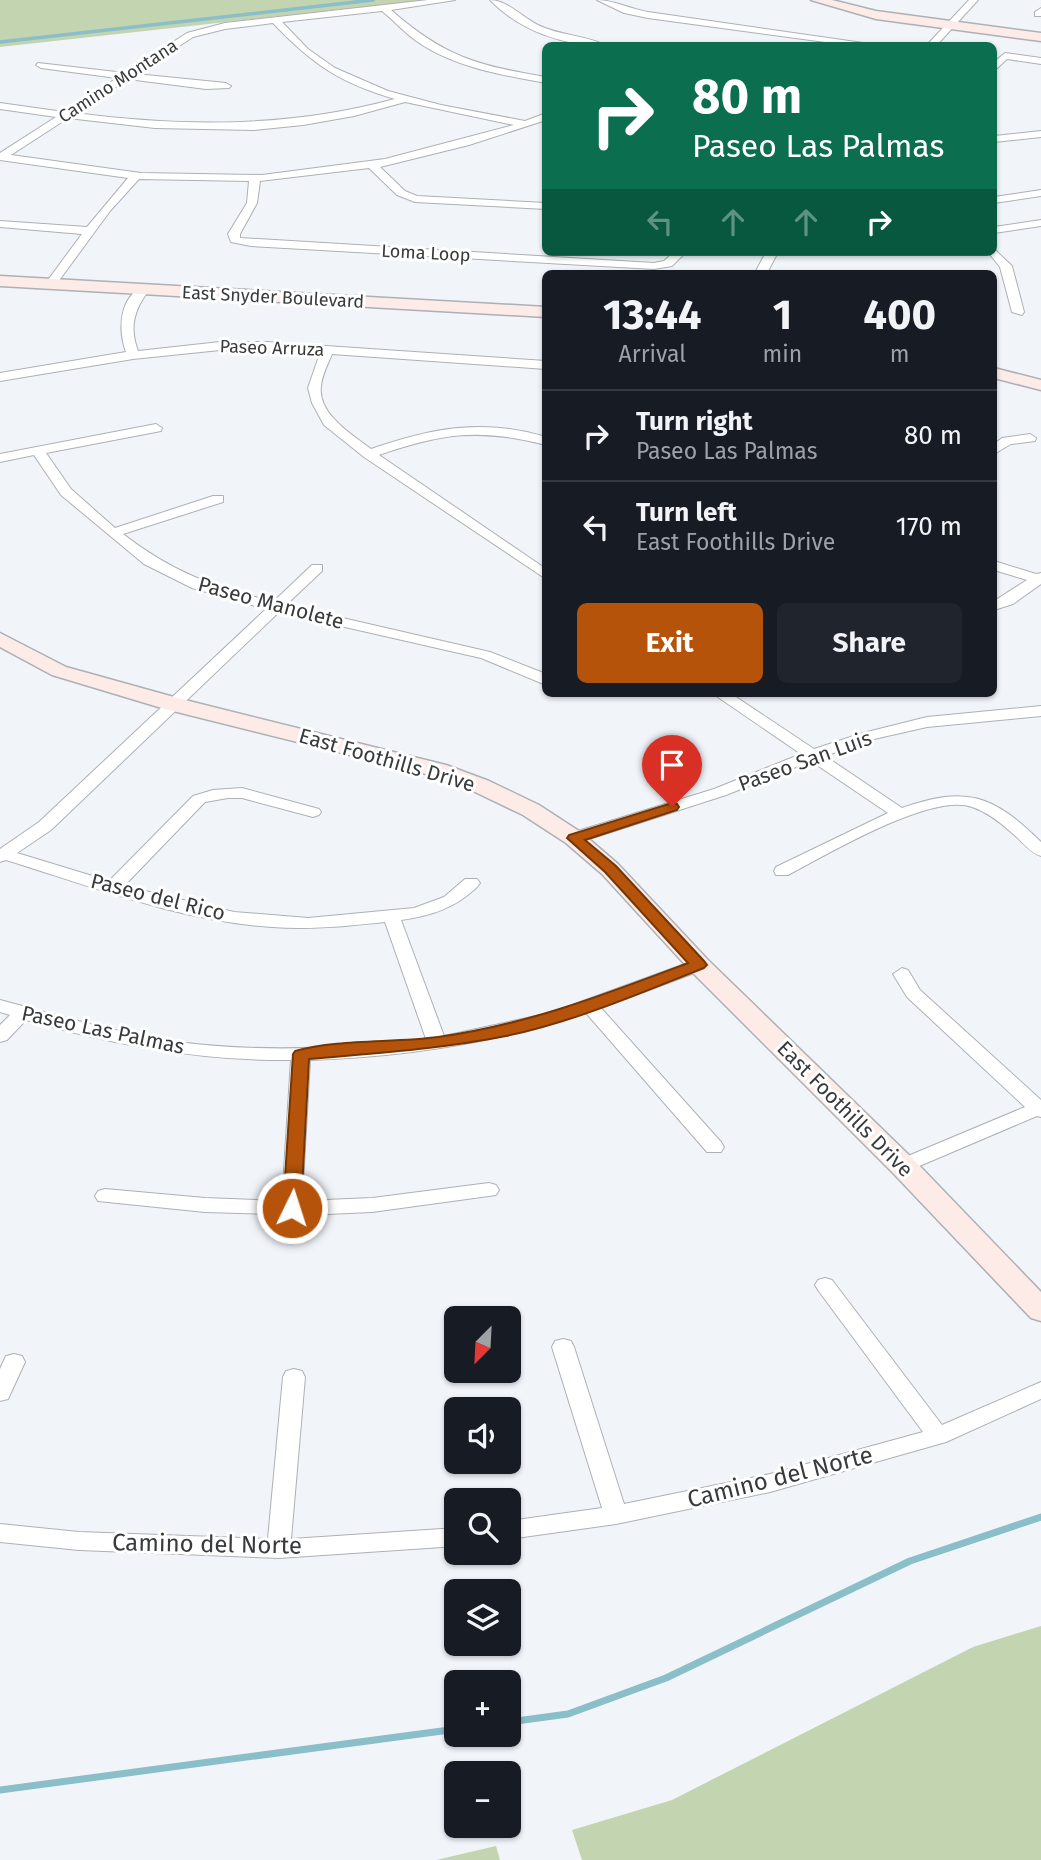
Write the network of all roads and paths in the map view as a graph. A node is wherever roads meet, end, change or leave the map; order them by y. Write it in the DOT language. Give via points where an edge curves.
graph roads {
  1 [pos="452,0"];
  2 [pos="495,0"];
  3 [pos="601,0"];
  4 [pos="817,0"];
  5 [pos="974,0"];
  6 [pos="384,8"];
  7 [pos="746,16"];
  8 [pos="275,20"];
  9 [pos="948,25"];
  10 [pos="736,26"];
  11 [pos="1041,37"];
  12 [pos="586,42"];
  13 [pos="864,42"];
  14 [pos="933,42"];
  15 [pos="1041,61"];
  16 [pos="41,65"];
  17 [pos="997,65"];
  18 [pos="124,76"];
  19 [pos="542,79"];
  20 [pos="226,86"];
  21 [pos="407,99"];
  22 [pos="0,106"];
  23 [pos="66,115"];
  24 [pos="542,118"];
  25 [pos="528,124"];
  26 [pos="542,126"];
  27 [pos="1041,134"];
  28 [pos="997,139"];
  29 [pos="0,157"];
  30 [pos="372,165"];
  31 [pos="137,176"];
  32 [pos="255,178"];
  33 [pos="1031,184"];
  34 [pos="1041,192"];
  35 [pos="997,199"];
  36 [pos="542,206"];
  37 [pos="1041,223"];
  38 [pos="0,224"];
  39 [pos="997,230"];
  40 [pos="91,231"];
  41 [pos="676,256"];
  42 [pos="997,256"];
  43 [pos="0,281"];
  44 [pos="51,284"];
  45 [pos="143,290"];
  46 [pos="542,312"];
  47 [pos="1018,312"];
  48 [pos="327,350"];
  49 [pos="133,355"];
  50 [pos="542,365"];
  51 [pos="997,374"];
  52 [pos="0,377"];
  53 [pos="1041,384"];
  54 [pos="156,428"];
  55 [pos="1030,438"];
  56 [pos="542,440"];
  57 [pos="997,448"];
  58 [pos="38,451"];
  59 [pos="369,454"];
  60 [pos="0,458"];
  61 [pos="218,499"];
  62 [pos="113,533"];
  63 [pos="997,566"];
  64 [pos="317,568"];
  65 [pos="542,572"];
  66 [pos="1040,578"];
  67 [pos="997,605"];
  68 [pos="275,607"];
  69 [pos="0,639"];
  70 [pos="542,678"];
  71 [pos="726,697"];
  72 [pos="173,704"];
  73 [pos="1041,711"];
  74 [pos="812,755"];
  75 [pos="313,812"];
  76 [pos="901,814"];
  77 [pos="575,838"];
  78 [pos="1041,851"];
  79 [pos="3,856"];
  80 [pos="782,871"];
  81 [pos="471,883"];
  82 [pos="113,887"];
  83 [pos="391,916"];
  84 [pos="699,965"];
  85 [pos="902,974"];
  86 [pos="0,1006"];
  87 [pos="589,1006"];
  88 [pos="22,1013"];
  89 [pos="0,1036"];
  90 [pos="437,1043"];
  91 [pos="301,1054"];
  92 [pos="1040,1109"];
  93 [pos="714,1147"];
  94 [pos="903,1166"];
  95 [pos="489,1190"];
  96 [pos="105,1196"];
  97 [pos="292,1208"];
  98 [pos="825,1284"];
  99 [pos="1041,1310"];
  100 [pos="563,1346"];
  101 [pos="14,1362"];
  102 [pos="295,1377"];
  103 [pos="1041,1390"];
  104 [pos="0,1393"];
  105 [pos="938,1436"];
  106 [pos="616,1515"];
  107 [pos="521,1528"];
  108 [pos="0,1533"];
  109 [pos="444,1538"];
  110 [pos="279,1549"];
  1 -- 6 [label="street, Camino Montana"];
  2 -- 12 [label="street" via="523,23"];
  3 -- 10 [label="street" via="627,11"];
  4 -- 9 [label="street" via="876,15"];
  5 -- 9 [label="street"];
  6 -- 8 [label="street, Camino Montana"];
  6 -- 19 [label="street" via="443,53"];
  7 -- 10 [label="street"];
  8 -- 18 [label="street, Camino Montana" via="190,35"];
  8 -- 21 [label="street" via="309,55 331,69"];
  9 -- 11 [label="street"];
  9 -- 14 [label="street"];
  10 -- 13 [label="street"];
  15 -- 17 [label="street" via="1005,56"];
  16 -- 18 [label="street"];
  18 -- 20 [label="street"];
  18 -- 23 [label="street, Camino Montana"];
  21 -- 23 [label="street" via="329,120 242,129 157,127"];
  21 -- 25 [label="street"];
  22 -- 23 [label="street"];
  23 -- 29 [label="street, Camino Montana"];
  24 -- 25 [label="street"];
  25 -- 26 [label="street"];
  25 -- 30 [label="street" via="420,157"];
  27 -- 28 [label="street"];
  29 -- 31 [label="street"];
  30 -- 32 [label="street"];
  30 -- 36 [label="street" via="401,193 415,199"];
  31 -- 32 [label="street"];
  31 -- 40 [label="street"];
  32 -- 41 [label="street, Loma Loop" via="253,203 234,234 235,240 654,266 668,264"];
  33 -- 34 [label="street"];
  34 -- 35 [label="street"];
  37 -- 39 [label="street"];
  38 -- 40 [label="street"];
  40 -- 44 [label="street"];
  42 -- 47 [label="street" via="1006,266"];
  43 -- 44 [label="street, East Snyder Boulevard"];
  44 -- 45 [label="street, East Snyder Boulevard"];
  45 -- 46 [label="street, East Snyder Boulevard"];
  45 -- 49 [label="street" via="125,321"];
  48 -- 49 [label="street, Paseo Arruza" via="220,346"];
  48 -- 50 [label="street, Paseo Arruza"];
  48 -- 59 [label="street" via="314,388 318,403 329,422"];
  49 -- 52 [label="street, Paseo Arruza"];
  51 -- 53 [label="street"];
  54 -- 58 [label="street"];
  55 -- 57 [label="street" via="1007,441"];
  56 -- 59 [label="street" via="477,431 428,435"];
  58 -- 60 [label="street"];
  58 -- 62 [label="street, Paseo Manolete" via="66,492"];
  59 -- 65 [label="street"];
  61 -- 62 [label="street"];
  62 -- 68 [label="street, Paseo Manolete" via="149,561 197,585"];
  63 -- 66 [label="street"];
  64 -- 68 [label="street"];
  66 -- 67 [label="street"];
  68 -- 70 [label="street, Paseo Manolete" via="485,655"];
  68 -- 72 [label="street"];
  69 -- 72 [label="street, East Foothills Drive" via="59,671"];
  71 -- 74 [label="street"];
  72 -- 77 [label="street, East Foothills Drive" via="438,770 506,798"];
  72 -- 79 [label="street" via="45,826"];
  73 -- 74 [label="street, Paseo San Luis" via="927,722"];
  74 -- 76 [label="street"];
  74 -- 77 [label="street, Paseo San Luis" via="720,792"];
  75 -- 82 [label="street" via="239,791 218,791 199,799"];
  76 -- 78 [label="street" via="949,798 966,800 1021,831"];
  76 -- 80 [label="street"];
  77 -- 84 [label="street, East Foothills Drive"];
  79 -- 82 [label="street, Paseo del Rico"];
  81 -- 83 [label="street, Paseo del Rico" via="457,898 437,907"];
  82 -- 83 [label="street, Paseo del Rico" via="203,913 270,922 325,923"];
  83 -- 90 [label="street"];
  84 -- 87 [label="street, Paseo Las Palmas"];
  84 -- 94 [label="street, East Foothills Drive"];
  85 -- 92 [label="street" via="913,993"];
  86 -- 88 [label="street, Paseo Las Palmas"];
  87 -- 90 [label="street, Paseo Las Palmas" via="508,1030"];
  87 -- 93 [label="street"];
  88 -- 89 [label="street"];
  88 -- 91 [label="street, Paseo Las Palmas" via="115,1037 198,1051"];
  90 -- 91 [label="street, Paseo Las Palmas"];
  91 -- 97 [label="street"];
  92 -- 94 [label="street"];
  94 -- 99 [label="street, East Foothills Drive"];
  95 -- 97 [label="street" via="372,1205"];
  96 -- 97 [label="street" via="196,1206"];
  98 -- 105 [label="street"];
  100 -- 106 [label="street"];
  101 -- 104 [label="street"];
  102 -- 110 [label="street"];
  103 -- 105 [label="street, Camino del Norte"];
  105 -- 106 [label="street, Camino del Norte" via="770,1483"];
  106 -- 107 [label="street, Camino del Norte"];
  108 -- 110 [label="street, Camino del Norte"];
  109 -- 110 [label="street, Camino del Norte"];
}
